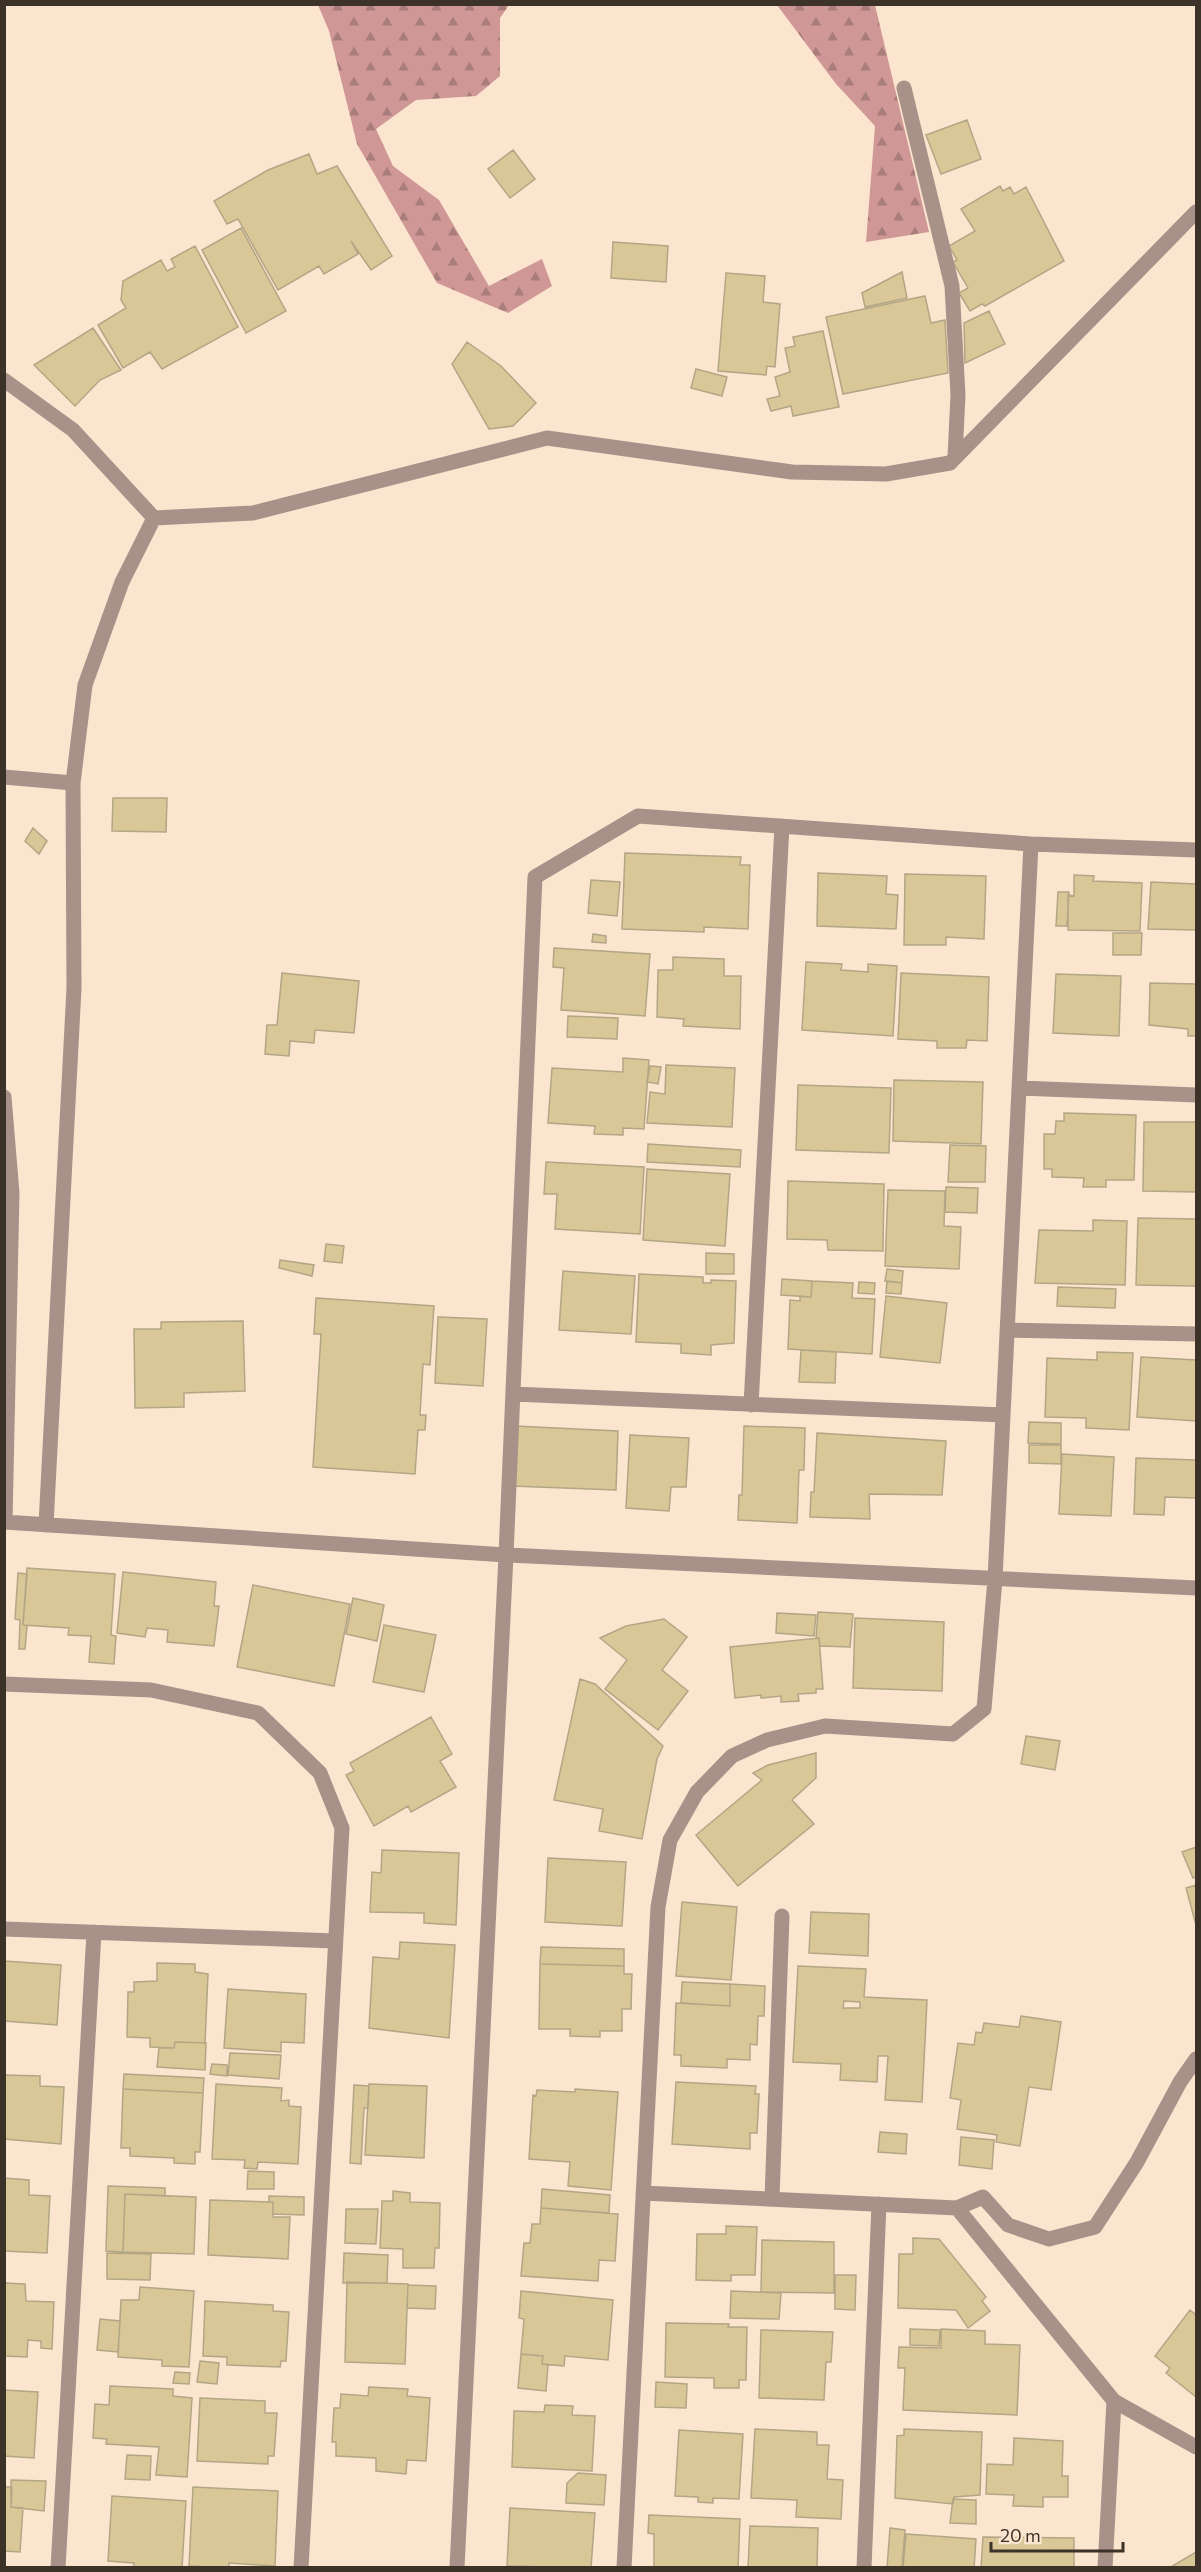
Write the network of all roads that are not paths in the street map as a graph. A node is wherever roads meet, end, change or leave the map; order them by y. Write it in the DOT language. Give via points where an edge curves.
graph roads {
  1 [pos="904,88"];
  2 [pos="1197,212"];
  3 [pos="4,380"];
  4 [pos="955,457"];
  5 [pos="154,518"];
  6 [pos="4,777"];
  7 [pos="73,783"];
  8 [pos="782,826"];
  9 [pos="1031,844"];
  10 [pos="1197,850"];
  11 [pos="1020,1088"];
  12 [pos="1197,1095"];
  13 [pos="4,1097"];
  14 [pos="1007,1330"];
  15 [pos="1197,1334"];
  16 [pos="6,1362"];
  17 [pos="513,1394"];
  18 [pos="751,1405"];
  19 [pos="1003,1415"];
  20 [pos="5,1522"];
  21 [pos="46,1525"];
  22 [pos="506,1555"];
  23 [pos="995,1579"];
  24 [pos="1197,1588"];
  25 [pos="4,1684"];
  26 [pos="782,1916"];
  27 [pos="4,1929"];
  28 [pos="94,1932"];
  29 [pos="336,1941"];
  30 [pos="1197,2059"];
  31 [pos="643,2193"];
  32 [pos="772,2199"];
  33 [pos="879,2204"];
  34 [pos="957,2208"];
  35 [pos="1114,2401"];
  36 [pos="1197,2447"];
  37 [pos="58,2568"];
  38 [pos="302,2568"];
  39 [pos="457,2568"];
  40 [pos="624,2568"];
  41 [pos="864,2568"];
  42 [pos="1105,2568"];
  1 -- 4 [label="street" via="952,286 958,395"];
  2 -- 4 [label="street"];
  3 -- 5 [label="street" via="73,430"];
  4 -- 5 [label="street" via="950,463 886,474 792,472 547,438 253,513"];
  5 -- 7 [label="street" via="122,582 85,685"];
  6 -- 7 [label="street"];
  7 -- 21 [label="street" via="74,988"];
  8 -- 9 [label="street"];
  8 -- 17 [label="street" via="638,816 535,877"];
  8 -- 18 [label="street"];
  9 -- 10 [label="street"];
  9 -- 11 [label="street"];
  11 -- 12 [label="street"];
  11 -- 14 [label="street"];
  13 -- 16 [label="street" via="12,1193"];
  14 -- 15 [label="street"];
  14 -- 19 [label="street"];
  16 -- 20 [label="street"];
  17 -- 18 [label="street"];
  17 -- 22 [label="street"];
  18 -- 19 [label="street"];
  19 -- 23 [label="street"];
  20 -- 21 [label="street"];
  21 -- 22 [label="street"];
  22 -- 23 [label="street"];
  22 -- 39 [label="street"];
  23 -- 24 [label="street"];
  23 -- 31 [label="street" via="984,1709 954,1734 825,1726 767,1740 732,1756 697,1792 670,1840 658,1907"];
  25 -- 29 [label="street" via="151,1690 258,1713 320,1773 342,1828"];
  26 -- 32 [label="street"];
  27 -- 28 [label="street"];
  28 -- 29 [label="street"];
  28 -- 37 [label="street"];
  29 -- 38 [label="street"];
  30 -- 34 [label="street" via="1095,2227 1049,2239 1008,2225 983,2197"];
  31 -- 32 [label="street"];
  31 -- 40 [label="street"];
  32 -- 33 [label="street"];
  33 -- 34 [label="street"];
  33 -- 41 [label="street"];
  34 -- 35 [label="street"];
  35 -- 36 [label="street"];
  35 -- 42 [label="street"];
}
